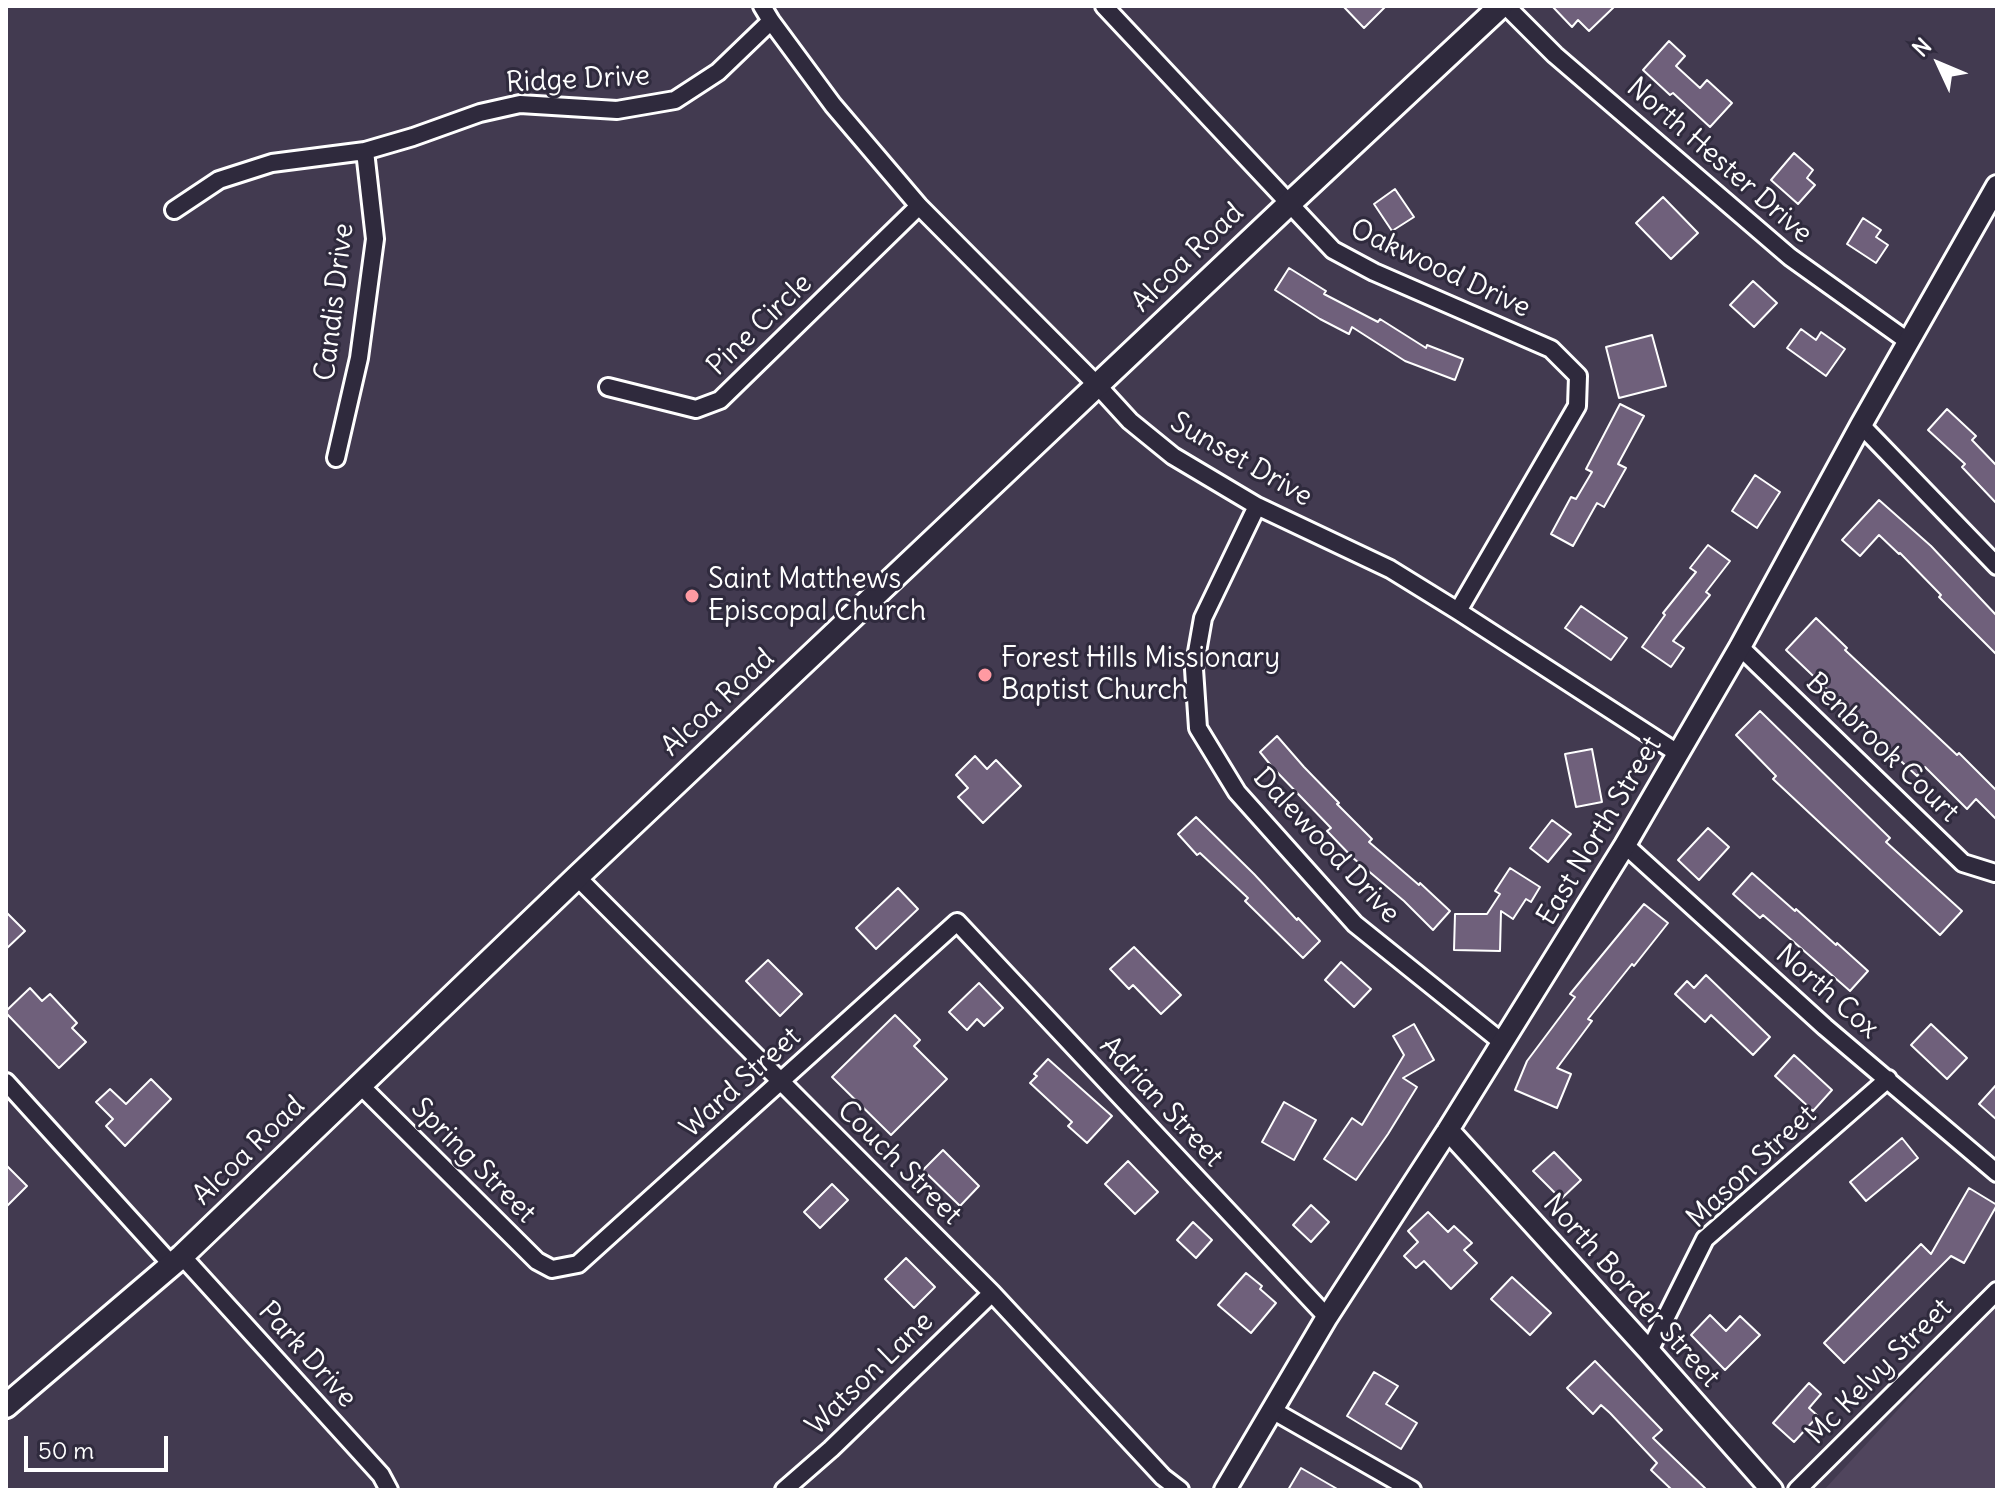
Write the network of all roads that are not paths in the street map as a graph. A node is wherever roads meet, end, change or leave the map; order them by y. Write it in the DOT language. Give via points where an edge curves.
graph roads {
  1 [pos="762,6"];
  2 [pos="1104,6"];
  3 [pos="1504,6"];
  4 [pos="771,21"];
  5 [pos="365,151"];
  6 [pos="1997,186"];
  7 [pos="1290,203"];
  8 [pos="919,206"];
  9 [pos="174,210"];
  10 [pos="1909,342"];
  11 [pos="1098,386"];
  12 [pos="608,387"];
  13 [pos="1861,425"];
  14 [pos="336,458"];
  15 [pos="1257,506"];
  16 [pos="1997,566"];
  17 [pos="1458,611"];
  18 [pos="1740,647"];
  19 [pos="1679,754"];
  20 [pos="1625,845"];
  21 [pos="1995,873"];
  22 [pos="577,877"];
  23 [pos="957,922"];
  24 [pos="1503,1043"];
  25 [pos="1888,1079"];
  26 [pos="6,1082"];
  27 [pos="781,1082"];
  28 [pos="360,1085"];
  29 [pos="1448,1130"];
  30 [pos="1997,1173"];
  31 [pos="177,1260"];
  32 [pos="552,1269"];
  33 [pos="1997,1291"];
  34 [pos="992,1293"];
  35 [pos="1327,1317"];
  36 [pos="1649,1351"];
  37 [pos="6,1406"];
  38 [pos="1272,1410"];
  39 [pos="389,1490"];
  40 [pos="784,1490"];
  41 [pos="1180,1490"];
  42 [pos="1225,1490"];
  43 [pos="1412,1490"];
  44 [pos="1772,1490"];
  45 [pos="1797,1490"];
  1 -- 4 [label="street, Sunset Drive"];
  2 -- 7 [label="street, Oakwood Drive"];
  3 -- 7 [label="main road, Alcoa Road"];
  3 -- 10 [label="street, North Hester Drive" via="1790,257"];
  4 -- 5 [label="street, Ridge Drive" via="718,72 675,100 617,110 520,104"];
  4 -- 8 [label="street, Sunset Drive" via="833,105"];
  5 -- 9 [label="street, Ridge Drive" via="272,163 219,180"];
  5 -- 14 [label="street, Candis Drive" via="375,239 359,358"];
  6 -- 10 [label="street, East North Street"];
  7 -- 11 [label="main road, Alcoa Road"];
  7 -- 17 [label="street, Oakwood Drive" via="1333,250 1551,349 1578,376 1577,406"];
  8 -- 11 [label="street, Sunset Drive"];
  8 -- 12 [label="street, Pine Circle" via="720,400 696,409"];
  10 -- 13 [label="street, East North Street"];
  11 -- 15 [label="street, Sunset Drive" via="1173,456"];
  11 -- 22 [label="main road, Alcoa Road"];
  13 -- 16 [label="street"];
  13 -- 18 [label="street, East North Street"];
  15 -- 17 [label="street, Sunset Drive" via="1390,569"];
  15 -- 24 [label="street, Dalewood Drive" via="1203,618 1194,669 1198,728 1237,792 1355,924"];
  17 -- 19 [label="street, Sunset Drive"];
  18 -- 19 [label="street, East North Street"];
  18 -- 21 [label="street, Benbrook Court" via="1963,863"];
  19 -- 20 [label="street, East North Street"];
  20 -- 24 [label="street, East North Street"];
  20 -- 25 [label="street, North Cox"];
  22 -- 27 [label="street, Couch Street"];
  22 -- 28 [label="main road, Alcoa Road"];
  23 -- 27 [label="street, Ward Street"];
  23 -- 35 [label="street, Adrian Street"];
  24 -- 29 [label="street, East North Street"];
  25 -- 30 [label="street, North Cox"];
  25 -- 36 [label="street, Mason Street" via="1705,1239"];
  26 -- 31 [label="street, Park Drive"];
  27 -- 32 [label="street, Ward Street" via="578,1264"];
  27 -- 34 [label="street, Couch Street"];
  28 -- 31 [label="main road, Alcoa Road"];
  28 -- 32 [label="street, Spring Street" via="537,1261"];
  29 -- 35 [label="street, East North Street"];
  29 -- 36 [label="street, North Border Street"];
  31 -- 37 [label="main road, Alcoa Road"];
  31 -- 39 [label="street, Park Drive" via="381,1475"];
  33 -- 45 [label="street, Mc Kelvy Street"];
  34 -- 40 [label="street, Watson Lane"];
  34 -- 41 [label="street, Couch Street"];
  35 -- 38 [label="street, East North Street"];
  36 -- 44 [label="street, North Border Street"];
  38 -- 42 [label="street, East North Street"];
  38 -- 43 [label="street"];
}
